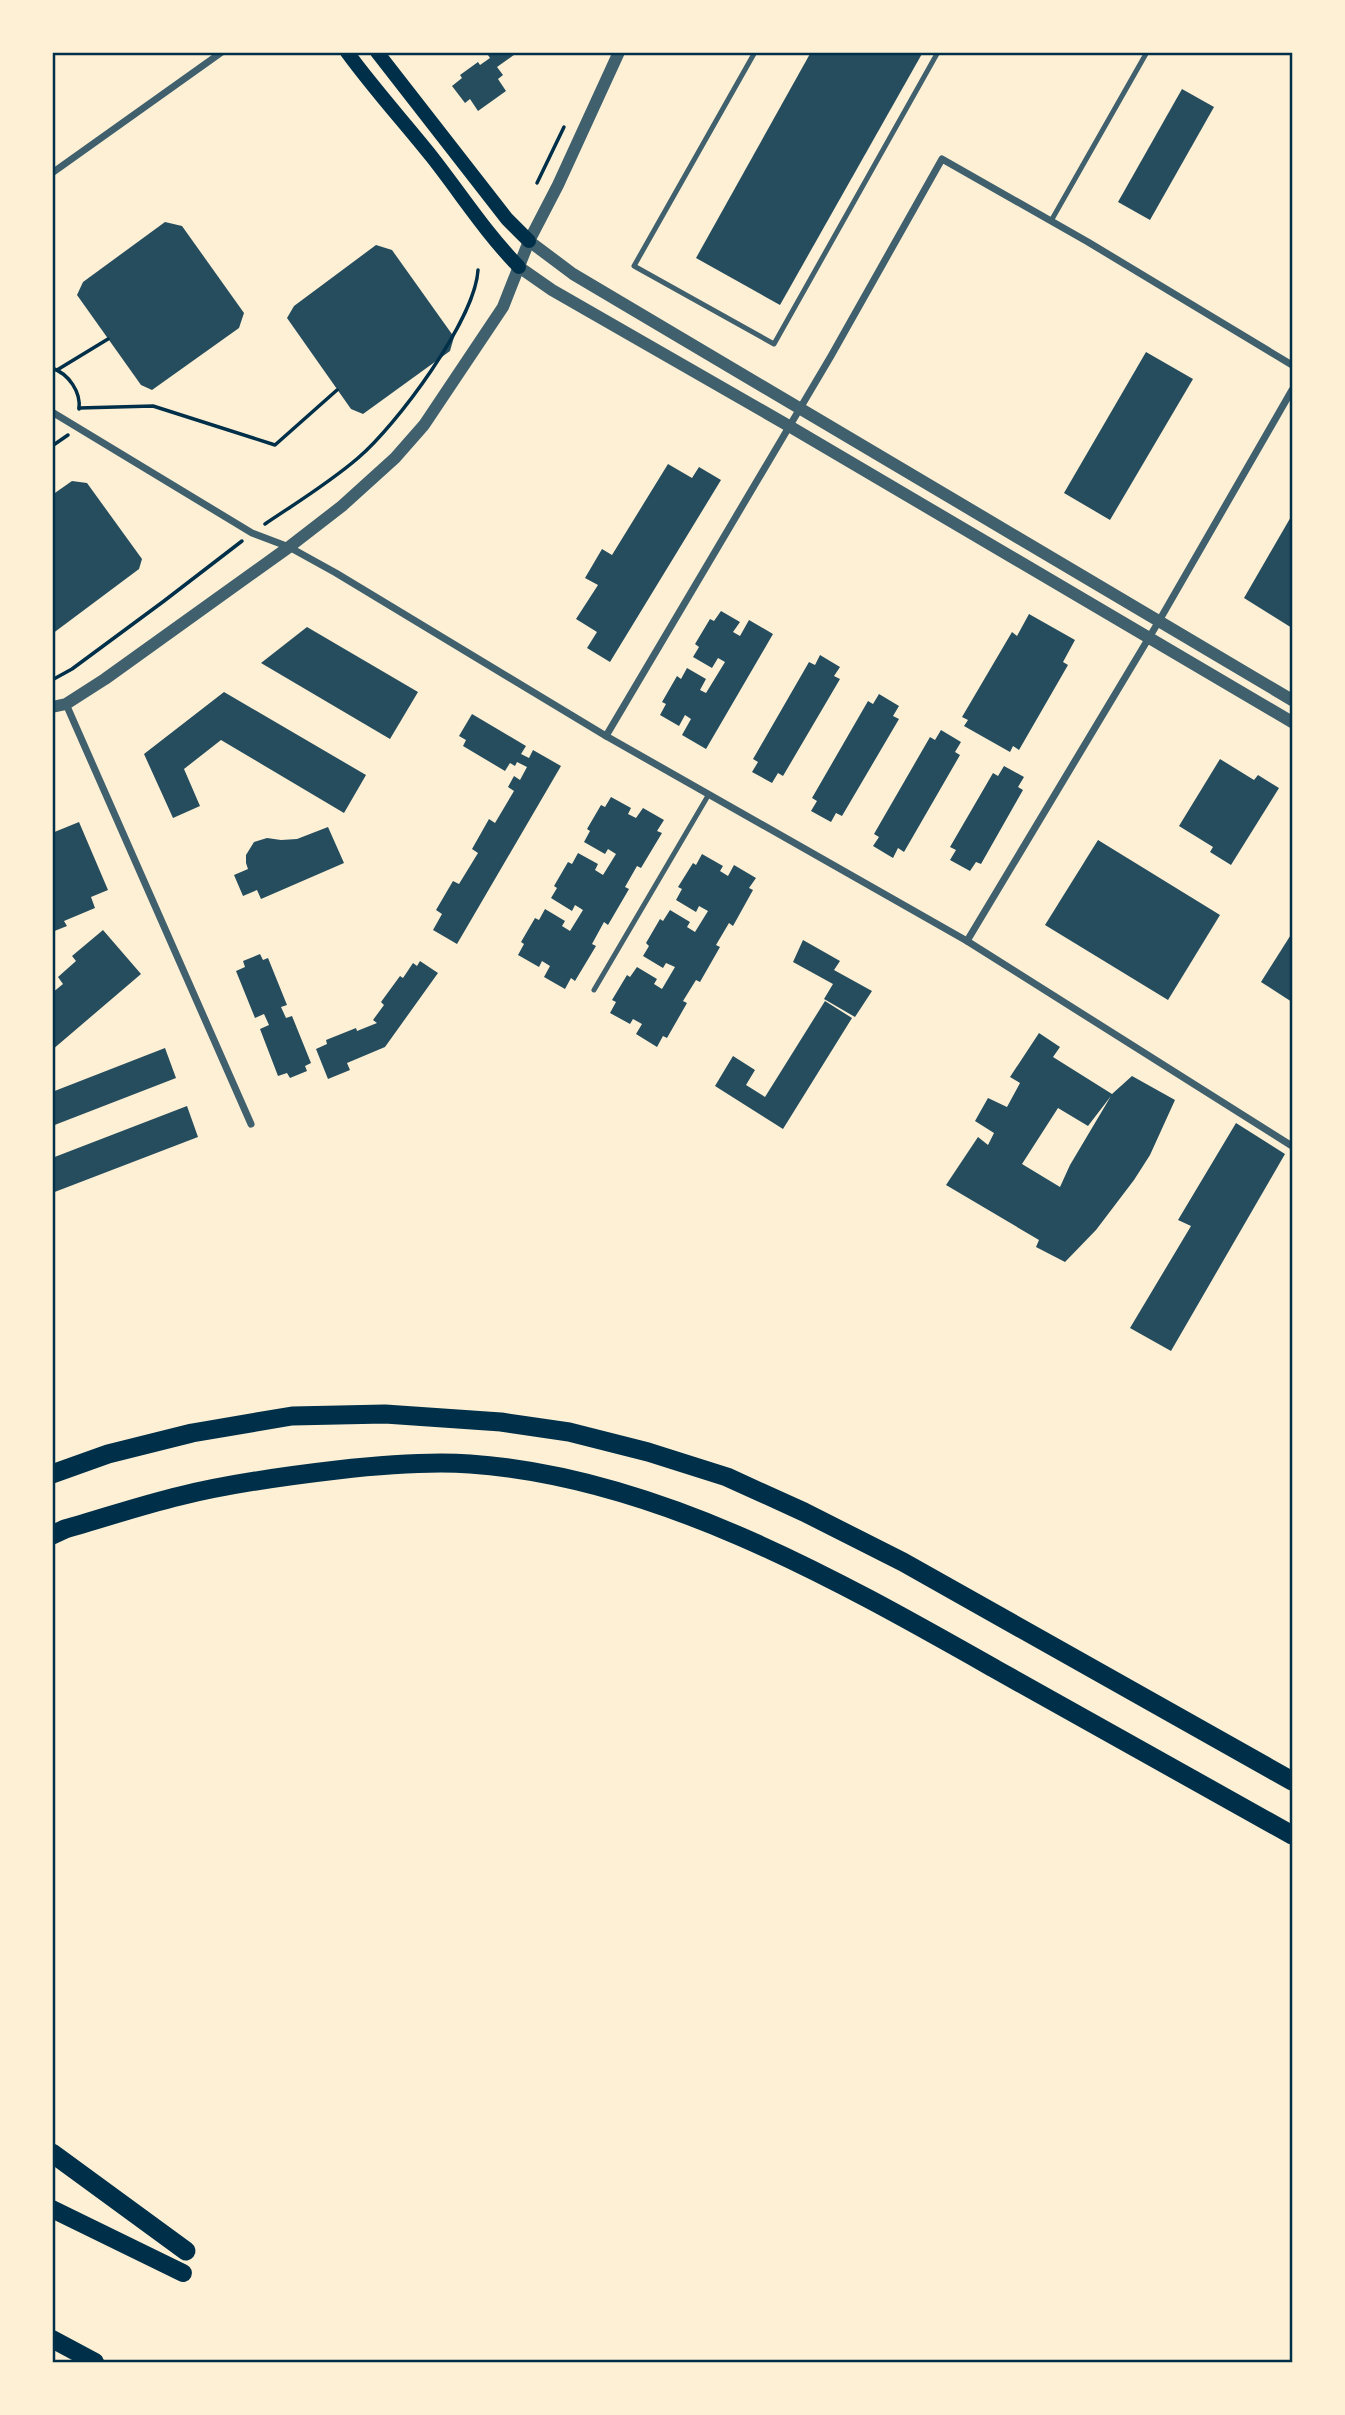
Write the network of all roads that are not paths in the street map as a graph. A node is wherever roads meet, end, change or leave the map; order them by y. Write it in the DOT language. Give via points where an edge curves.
graph roads {
  1 [pos="222,52"];
  2 [pos="347,52"];
  3 [pos="377,52"];
  4 [pos="619,52"];
  5 [pos="755,52"];
  6 [pos="938,52"];
  7 [pos="1147,52"];
  8 [pos="52,173"];
  9 [pos="1051,221"];
  10 [pos="530,241"];
  11 [pos="519,267"];
  12 [pos="1293,365"];
  13 [pos="1293,390"];
  14 [pos="799,408"];
  15 [pos="52,412"];
  16 [pos="789,426"];
  17 [pos="289,547"];
  18 [pos="1159,621"];
  19 [pos="1148,638"];
  20 [pos="1293,700"];
  21 [pos="66,704"];
  22 [pos="52,706"];
  23 [pos="1293,722"];
  24 [pos="606,736"];
  25 [pos="709,794"];
  26 [pos="967,942"];
  27 [pos="594,990"];
  28 [pos="251,1124"];
  29 [pos="1293,1146"];
  30 [pos="52,1475"];
  31 [pos="52,1535"];
  32 [pos="1293,1781"];
  33 [pos="1293,1835"];
  34 [pos="52,2153"];
  35 [pos="52,2209"];
  36 [pos="186,2251"];
  37 [pos="183,2273"];
  38 [pos="52,2339"];
  39 [pos="95,2362"];
  1 -- 8 [label="street"];
  2 -- 11 [label="main road" via="492,239"];
  3 -- 10 [label="main road" via="507,219"];
  4 -- 10 [label="street"];
  5 -- 6 [label="lane" via="634,266 774,344"];
  7 -- 9 [label="lane"];
  9 -- 12 [label="street"];
  9 -- 14 [label="street" via="942,159"];
  10 -- 11 [label="street"];
  10 -- 14 [label="street" via="573,274"];
  11 -- 16 [label="street" via="551,290"];
  11 -- 17 [label="street" via="503,307 424,425 342,506"];
  13 -- 18 [label="street"];
  14 -- 16 [label="street"];
  14 -- 18 [label="street"];
  15 -- 17 [label="street" via="252,533"];
  16 -- 19 [label="street"];
  16 -- 24 [label="street"];
  17 -- 21 [label="street"];
  17 -- 24 [label="street"];
  18 -- 19 [label="street"];
  18 -- 20 [label="street"];
  19 -- 23 [label="street"];
  19 -- 26 [label="street"];
  21 -- 22 [label="street"];
  21 -- 28 [label="street"];
  24 -- 25 [label="street"];
  25 -- 26 [label="street"];
  25 -- 27 [label="lane"];
  26 -- 29 [label="street"];
  30 -- 32 [label="highway" via="192,1433 292,1416 385,1414 501,1422 649,1451 727,1477 903,1562"];
  31 -- 33 [label="highway" via="181,1496 387,1464 455,1464 551,1474 641,1499 821,1575"];
  34 -- 36 [label="highway"];
  35 -- 37 [label="main road"];
  38 -- 39 [label="main road"];
}
